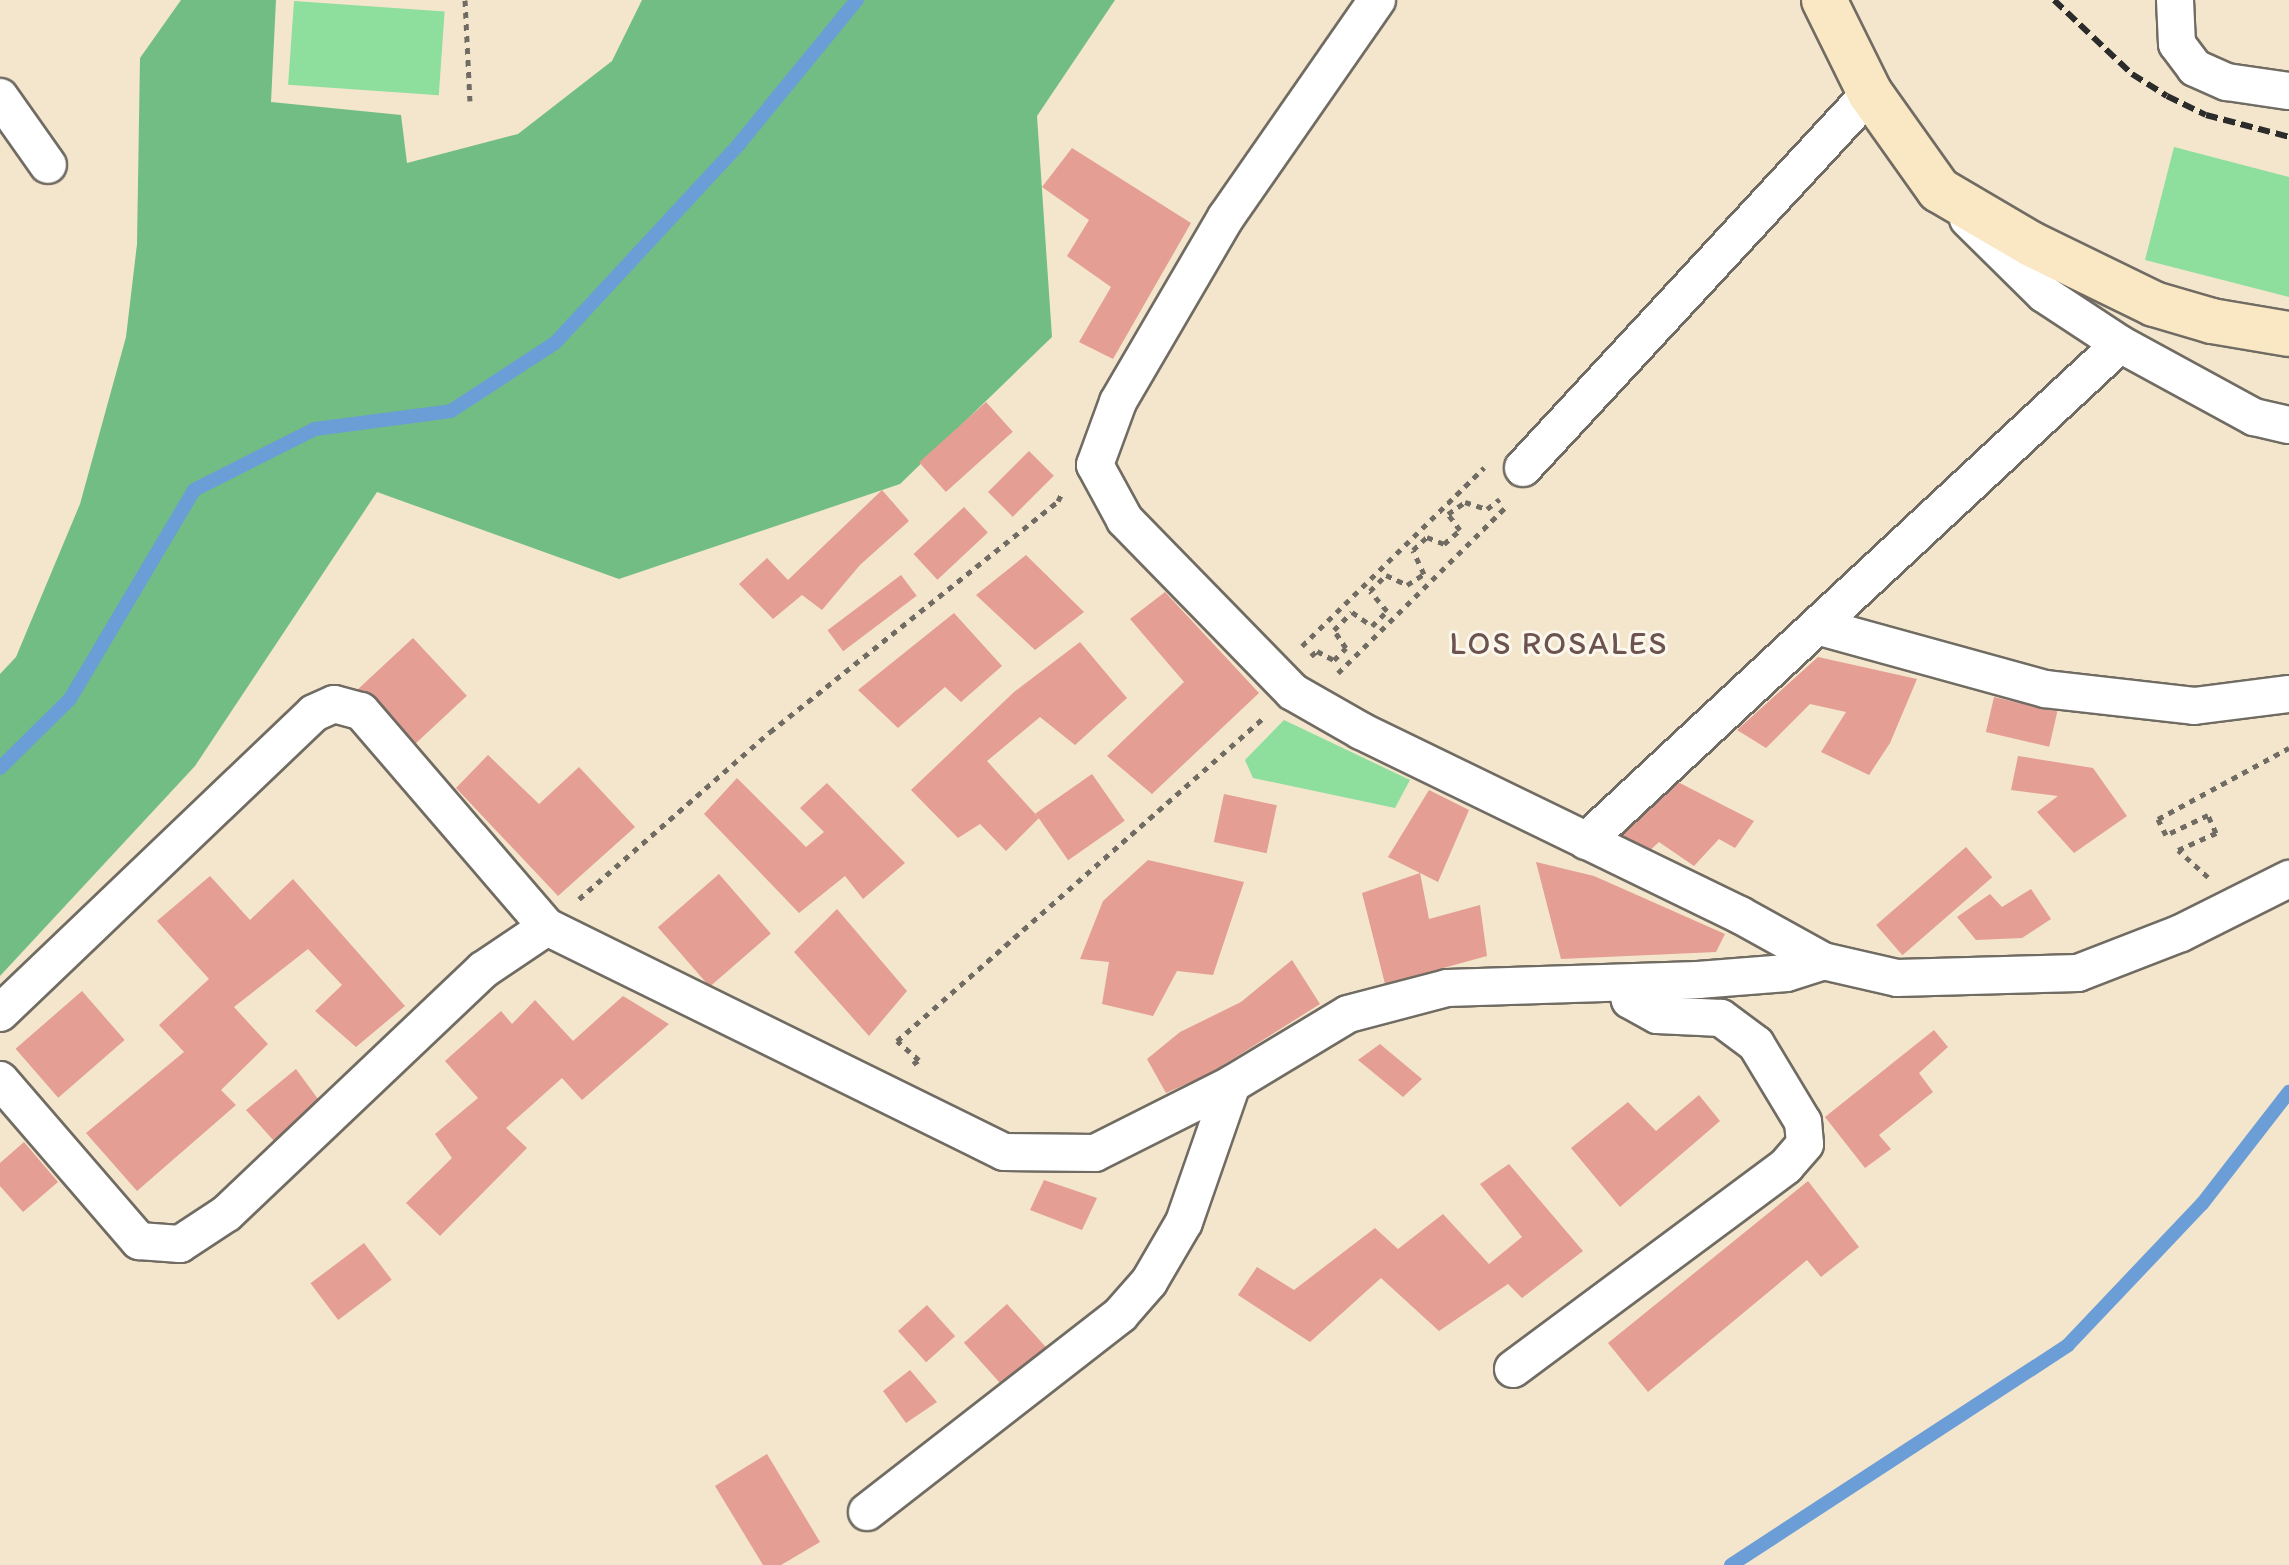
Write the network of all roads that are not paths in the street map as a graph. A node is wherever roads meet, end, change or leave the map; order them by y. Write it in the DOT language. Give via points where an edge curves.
graph roads {
  1 [pos="1377,0"];
  2 [pos="1824,0"];
  3 [pos="2174,12"];
  4 [pos="2289,91"];
  5 [pos="1870,93"];
  6 [pos="0,97"];
  7 [pos="48,165"];
  8 [pos="1939,190"];
  9 [pos="2289,334"];
  10 [pos="2120,344"];
  11 [pos="2289,425"];
  12 [pos="1523,468"];
  13 [pos="1820,627"];
  14 [pos="2289,694"];
  15 [pos="1586,841"];
  16 [pos="2289,879"];
  17 [pos="547,927"];
  18 [pos="1823,961"];
  19 [pos="1625,984"];
  20 [pos="0,1013"];
  21 [pos="0,1080"];
  22 [pos="1232,1084"];
  23 [pos="1513,1369"];
  24 [pos="867,1512"];
  1 -- 15 [label="street" via="1226,217 1118,402 1095,465 1125,520 1292,689"];
  2 -- 5 [label="main road"];
  3 -- 4 [label="street" via="2184,57 2207,76"];
  5 -- 8 [label="main road"];
  5 -- 12 [label="street"];
  6 -- 7 [label="street"];
  8 -- 9 [label="main road" via="2031,244 2154,304 2212,321"];
  8 -- 10 [label="street" via="2044,294"];
  10 -- 11 [label="street" via="2254,417"];
  10 -- 13 [label="street"];
  13 -- 14 [label="street" via="2045,689 2194,706"];
  13 -- 15 [label="street"];
  15 -- 18 [label="street"];
  16 -- 18 [label="street" via="2181,933 2078,973 1897,978"];
  17 -- 20 [label="street" via="361,711 334,704 314,713"];
  17 -- 21 [label="street" via="483,970 227,1213 180,1244 139,1241"];
  17 -- 22 [label="street" via="1004,1152 1095,1153"];
  18 -- 19 [label="street" via="1787,973"];
  19 -- 22 [label="street" via="1447,988 1348,1014"];
  19 -- 23 [label="street" via="1630,1000 1657,1015 1721,1018 1756,1044 1803,1122 1805,1144 1786,1166"];
  22 -- 24 [label="street" via="1184,1222 1149,1282 1120,1315"];
}
